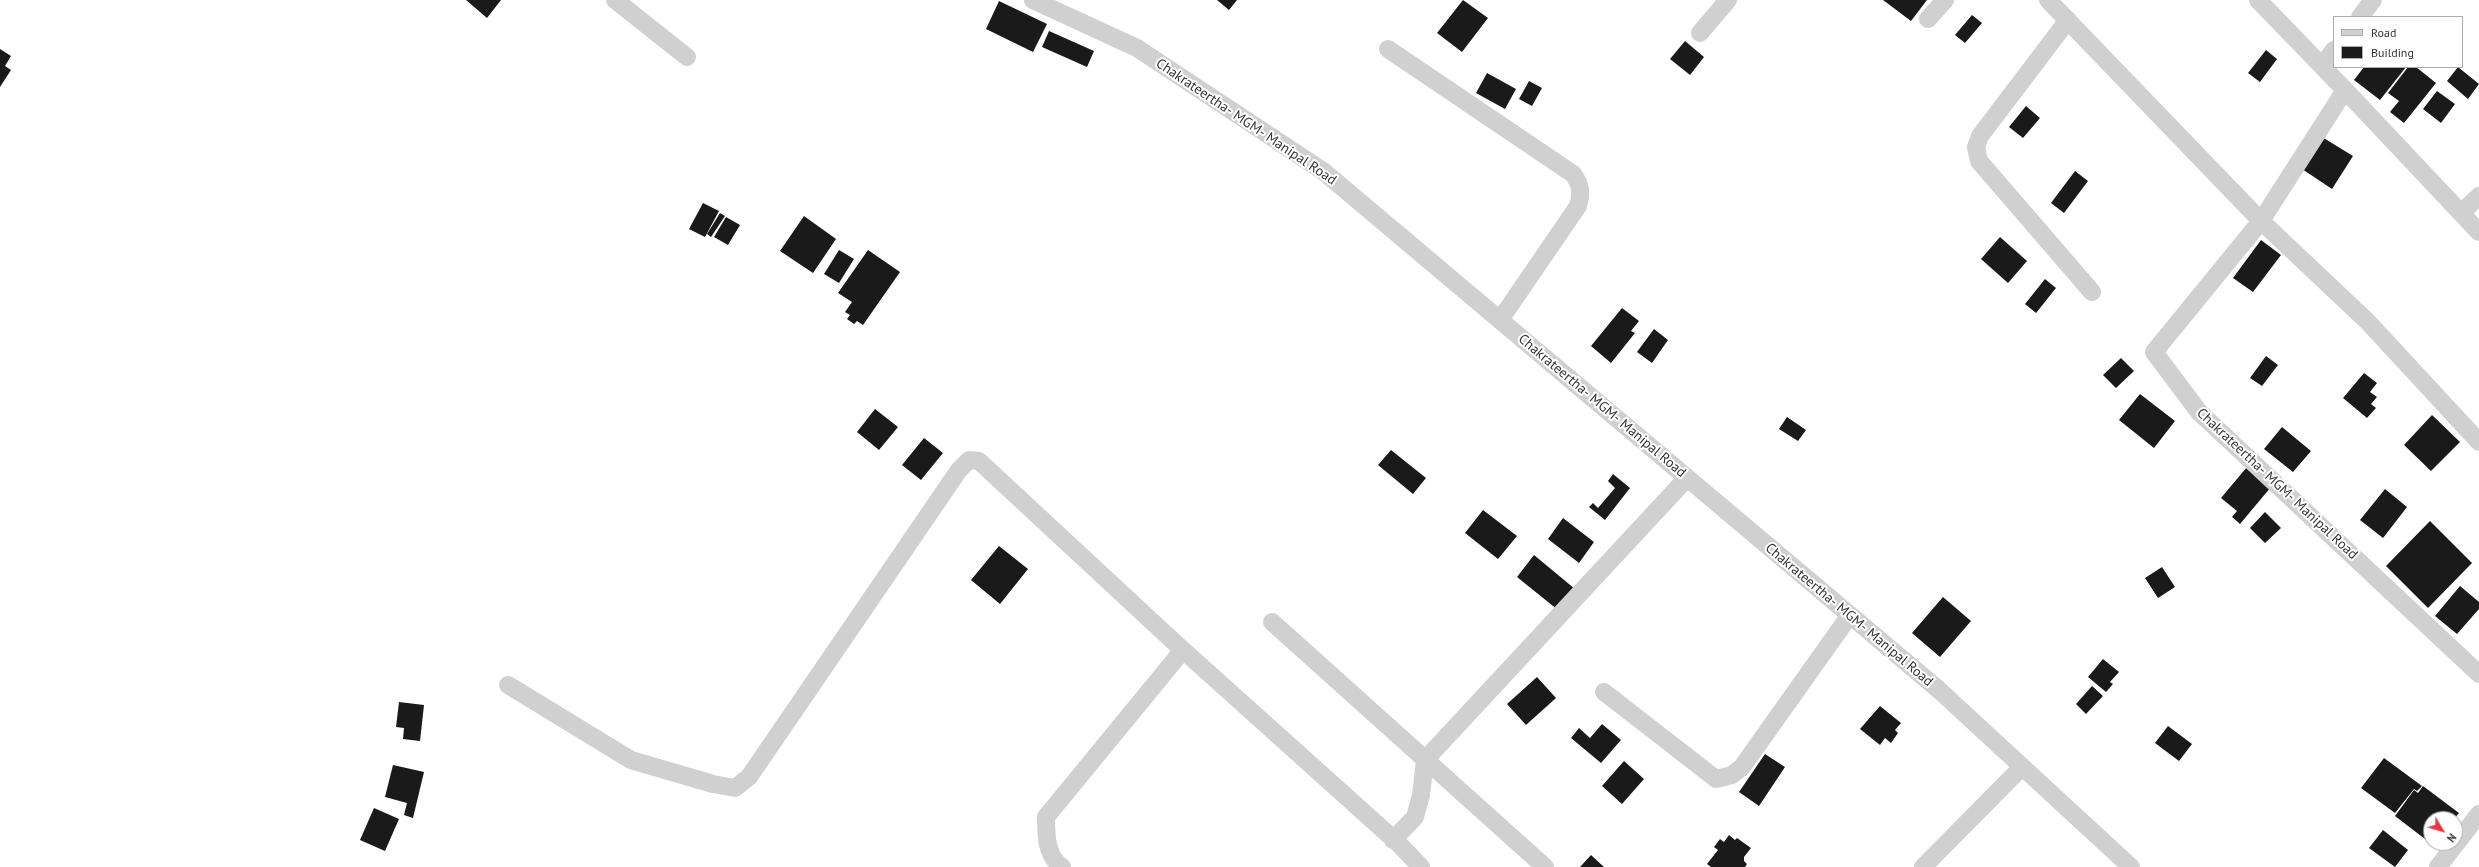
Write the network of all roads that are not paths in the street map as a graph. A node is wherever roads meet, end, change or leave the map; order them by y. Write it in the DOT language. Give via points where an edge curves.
graph roads {
  1 [pos="614,0"];
  2 [pos="1033,0"];
  3 [pos="1728,0"];
  4 [pos="1945,0"];
  5 [pos="2048,0"];
  6 [pos="2258,0"];
  7 [pos="2373,0"];
  8 [pos="2361,16"];
  9 [pos="1928,19"];
  10 [pos="2068,20"];
  11 [pos="1700,33"];
  12 [pos="1388,49"];
  13 [pos="2333,51"];
  14 [pos="687,57"];
  15 [pos="2322,66"];
  16 [pos="2345,90"];
  17 [pos="2479,196"];
  18 [pos="2461,213"];
  19 [pos="2261,221"];
  20 [pos="2479,232"];
  21 [pos="2092,292"];
  22 [pos="1500,320"];
  23 [pos="2479,442"];
  24 [pos="1687,478"];
  25 [pos="1850,615"];
  26 [pos="1272,622"];
  27 [pos="1183,650"];
  28 [pos="2479,674"];
  29 [pos="508,684"];
  30 [pos="1604,692"];
  31 [pos="1425,760"];
  32 [pos="2022,767"];
  33 [pos="2479,814"];
  34 [pos="1393,840"];
  35 [pos="1062,867"];
  36 [pos="1421,867"];
  37 [pos="1545,867"];
  38 [pos="1924,867"];
  39 [pos="2131,867"];
  40 [pos="2438,867"];
  1 -- 14 [label="street"];
  2 -- 22 [label="street, Chakrateertha- MGM- Manipal Road" via="1137,48 1323,171"];
  3 -- 11 [label="street"];
  4 -- 9 [label="street"];
  5 -- 10 [label="street"];
  6 -- 15 [label="street"];
  7 -- 8 [label="street"];
  10 -- 19 [label="street"];
  10 -- 21 [label="street" via="1980,136 1976,147 1979,161"];
  12 -- 22 [label="street" via="1573,174 1579,183 1581,194 1578,206"];
  13 -- 15 [label="street"];
  15 -- 16 [label="street"];
  16 -- 18 [label="street"];
  16 -- 19 [label="street"];
  17 -- 18 [label="street"];
  18 -- 20 [label="street"];
  19 -- 23 [label="street" via="2368,322"];
  19 -- 28 [label="street, Chakrateertha- MGM- Manipal Road" via="2154,352 2199,412"];
  22 -- 24 [label="street, Chakrateertha- MGM- Manipal Road"];
  24 -- 25 [label="street, Chakrateertha- MGM- Manipal Road"];
  24 -- 31 [label="street"];
  25 -- 30 [label="street" via="1742,767 1732,775 1716,779"];
  25 -- 32 [label="street, Chakrateertha- MGM- Manipal Road" via="1939,690"];
  26 -- 31 [label="street"];
  27 -- 29 [label="street" via="979,461 969,460 959,470 749,777 735,788 631,760"];
  27 -- 34 [label="street"];
  27 -- 35 [label="street" via="1046,817 1046,842 1056,863"];
  31 -- 34 [label="street" via="1421,795 1415,817"];
  31 -- 37 [label="street"];
  32 -- 38 [label="street"];
  32 -- 39 [label="street, Chakrateertha- MGM- Manipal Road"];
  33 -- 40 [label="street"];
  34 -- 36 [label="street"];
}
